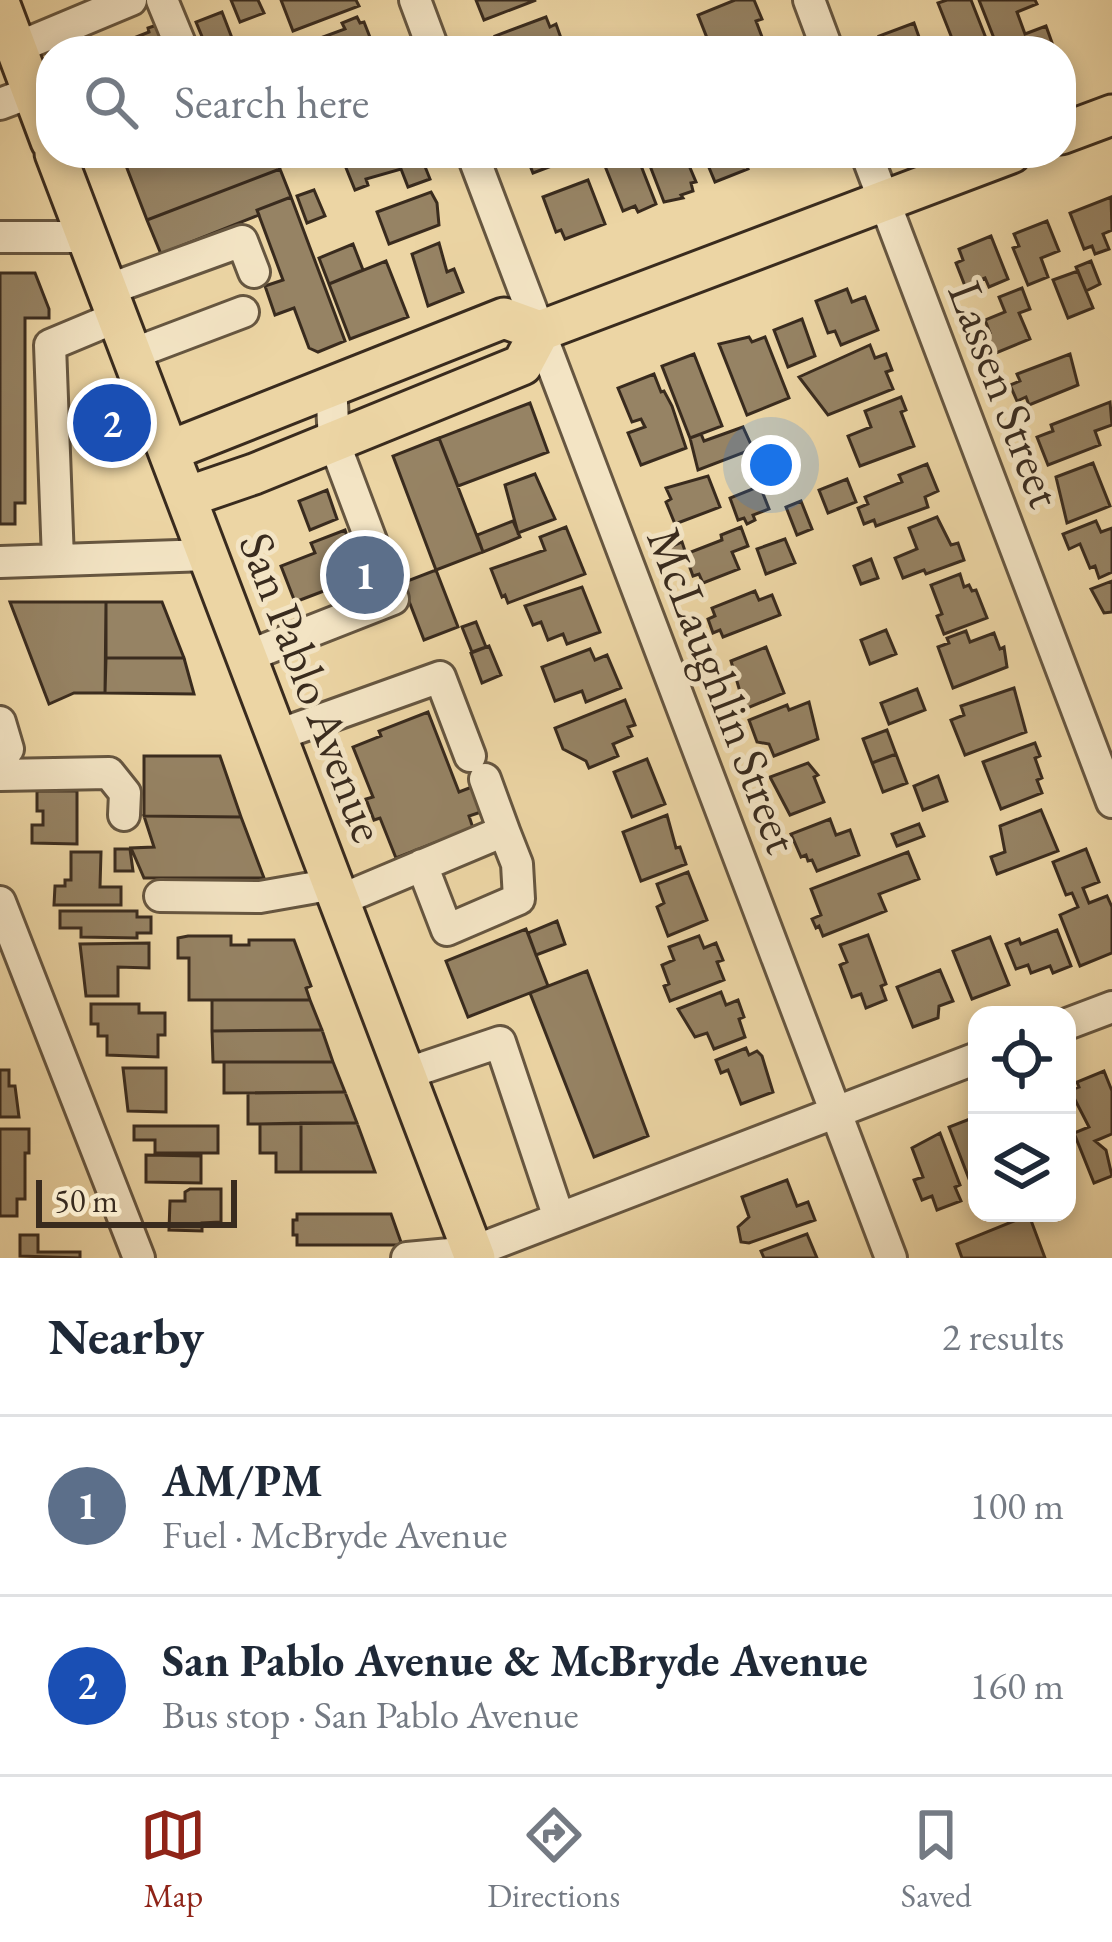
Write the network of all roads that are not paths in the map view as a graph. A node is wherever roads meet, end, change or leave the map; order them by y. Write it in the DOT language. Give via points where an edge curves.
graph roads {
  1 [pos="131,0"];
  2 [pos="162,0"];
  3 [pos="415,0"];
  4 [pos="809,0"];
  5 [pos="80,10"];
  6 [pos="7,32"];
  7 [pos="177,36"];
  8 [pos="428,36"];
  9 [pos="822,36"];
  10 [pos="36,113"];
  11 [pos="1112,115"];
  12 [pos="1076,128"];
  13 [pos="58,168"];
  14 [pos="478,168"];
  15 [pos="872,168"];
  16 [pos="971,168"];
  17 [pos="884,201"];
  18 [pos="0,237"];
  19 [pos="87,237"];
  20 [pos="254,272"];
  21 [pos="112,303"];
  22 [pos="243,312"];
  23 [pos="540,332"];
  24 [pos="131,354"];
  25 [pos="331,384"];
  26 [pos="334,442"];
  27 [pos="169,451"];
  28 [pos="187,497"];
  29 [pos="208,555"];
  30 [pos="58,560"];
  31 [pos="0,562"];
  32 [pos="248,656"];
  33 [pos="278,735"];
  34 [pos="3,749"];
  35 [pos="1112,802"];
  36 [pos="124,815"];
  37 [pos="504,831"];
  38 [pos="422,865"];
  39 [pos="337,892"];
  40 [pos="160,896"];
  41 [pos="0,902"];
  42 [pos="1112,1007"];
  43 [pos="1076,1021"];
  44 [pos="968,1061"];
  45 [pos="405,1074"];
  46 [pos="836,1112"];
  47 [pos="559,1218"];
  48 [pos="473,1255"];
  49 [pos="139,1258"];
  50 [pos="407,1258"];
  51 [pos="891,1258"];
  1 -- 5 [label="street"];
  2 -- 7 [label="street"];
  3 -- 8 [label="street"];
  4 -- 9 [label="street"];
  5 -- 6 [label="street"];
  6 -- 10 [label="main road, San Pablo Avenue"];
  11 -- 12 [label="main road"];
  13 -- 19 [label="main road, San Pablo Avenue"];
  14 -- 23 [label="street, McLaughlin Street"];
  15 -- 17 [label="street, Lassen Street"];
  16 -- 17 [label="main road"];
  17 -- 23 [label="main road"];
  17 -- 35 [label="street, Lassen Street"];
  18 -- 19 [label="street"];
  19 -- 21 [label="main road, San Pablo Avenue"];
  20 -- 21 [label="street" via="242,241"];
  21 -- 24 [label="main road, San Pablo Avenue"];
  21 -- 30 [label="street" via="50,345"];
  22 -- 24 [label="street"];
  23 -- 25 [label="main road" via="504,318"];
  23 -- 26 [label="main road" via="522,365"];
  23 -- 46 [label="street, McLaughlin Street"];
  24 -- 27 [label="main road, San Pablo Avenue"];
  25 -- 26 [label="street"];
  25 -- 27 [label="main road"];
  26 -- 28 [label="main road"];
  26 -- 32 [label="street" via="393,598"];
  27 -- 28 [label="main road, San Pablo Avenue"];
  28 -- 29 [label="main road, San Pablo Avenue"];
  29 -- 30 [label="street"];
  29 -- 32 [label="main road, San Pablo Avenue"];
  30 -- 31 [label="street"];
  32 -- 33 [label="main road, San Pablo Avenue"];
  33 -- 37 [label="street" via="440,677"];
  33 -- 39 [label="main road, San Pablo Avenue"];
  34 -- 36 [label="street" via="109,773 125,793"];
  37 -- 38 [label="street"];
  37 -- 38 [label="street" via="519,899 447,930"];
  38 -- 39 [label="street"];
  39 -- 40 [label="street"];
  39 -- 45 [label="main road, San Pablo Avenue"];
  41 -- 49 [label="street"];
  42 -- 43 [label="street"];
  44 -- 46 [label="street"];
  45 -- 47 [label="street" via="500,1042"];
  45 -- 48 [label="main road, San Pablo Avenue"];
  46 -- 47 [label="street"];
  46 -- 51 [label="street, McLaughlin Street"];
  47 -- 48 [label="street"];
  48 -- 50 [label="street"];
}
